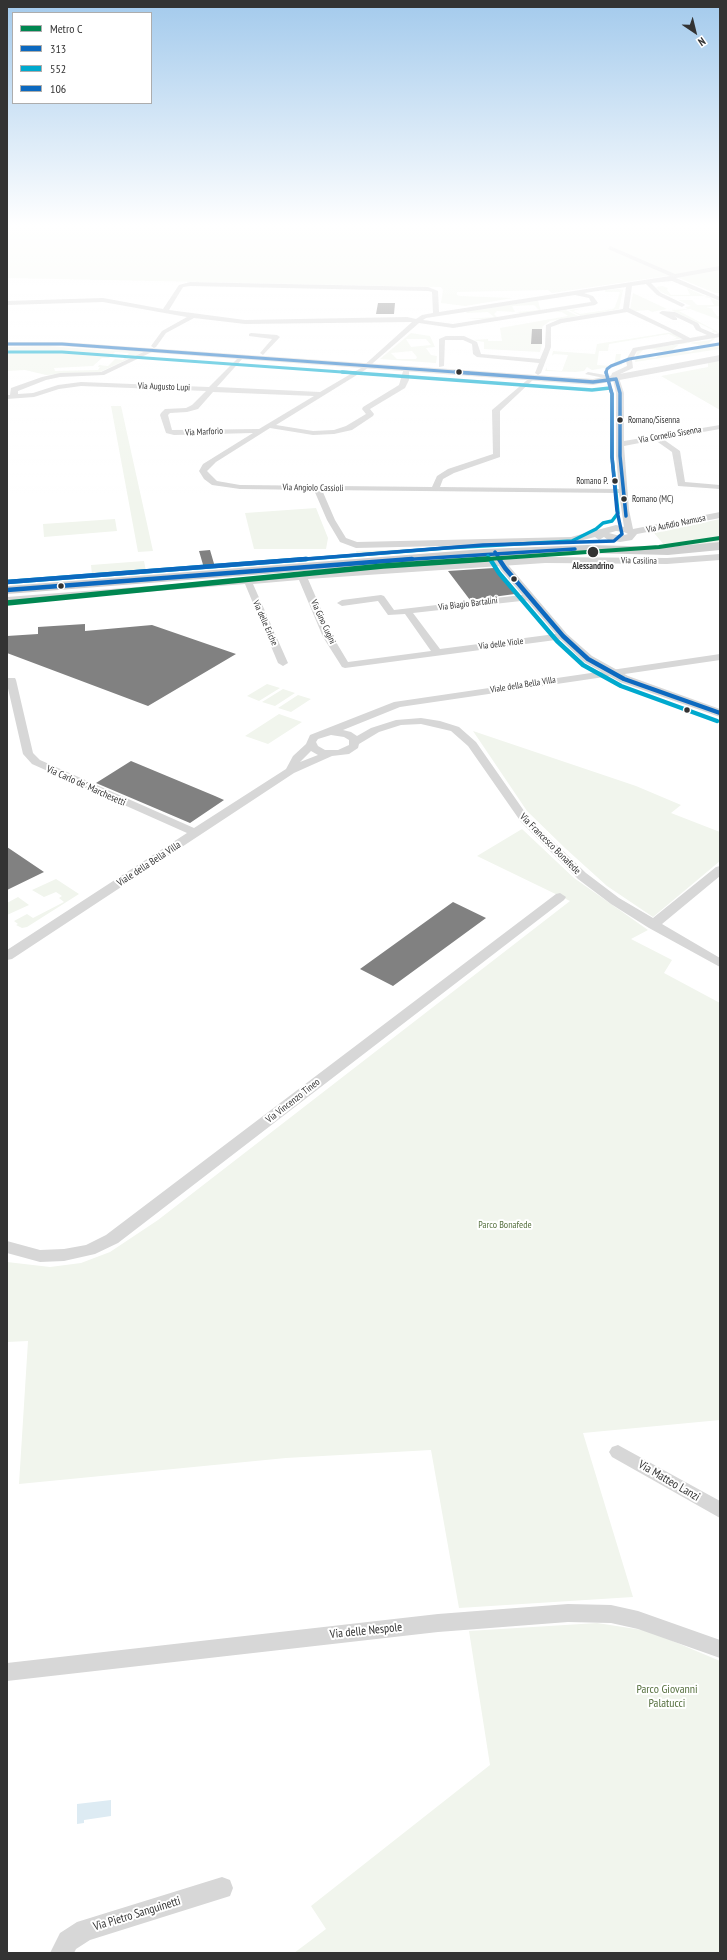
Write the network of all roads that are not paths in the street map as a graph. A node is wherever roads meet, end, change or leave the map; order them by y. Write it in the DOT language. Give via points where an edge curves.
graph roads {
  1 [pos="193,316"];
  2 [pos="197,316"];
  3 [pos="427,316"];
  4 [pos="517,316"];
  5 [pos="592,316"];
  6 [pos="642,316"];
  7 [pos="670,316"];
  8 [pos="682,316"];
  9 [pos="675,319"];
  10 [pos="417,320"];
  11 [pos="674,332"];
  12 [pos="251,335"];
  13 [pos="716,335"];
  14 [pos="7,340"];
  15 [pos="689,340"];
  16 [pos="7,344"];
  17 [pos="153,348"];
  18 [pos="720,352"];
  19 [pos="263,354"];
  20 [pos="241,357"];
  21 [pos="720,358"];
  22 [pos="543,361"];
  23 [pos="369,363"];
  24 [pos="441,366"];
  25 [pos="631,367"];
  26 [pos="407,368"];
  27 [pos="102,374"];
  28 [pos="588,374"];
  29 [pos="536,375"];
  30 [pos="616,379"];
  31 [pos="91,384"];
  32 [pos="211,389"];
  33 [pos="323,394"];
  34 [pos="10,397"];
  35 [pos="720,422"];
  36 [pos="270,426"];
  37 [pos="720,426"];
  38 [pos="262,431"];
  39 [pos="656,438"];
  40 [pos="620,442"];
  41 [pos="720,487"];
  42 [pos="317,488"];
  43 [pos="435,490"];
  44 [pos="624,491"];
  45 [pos="720,515"];
  46 [pos="626,516"];
  47 [pos="616,528"];
  48 [pos="603,534"];
  49 [pos="630,535"];
  50 [pos="720,546"];
  51 [pos="575,549"];
  52 [pos="600,549"];
  53 [pos="616,549"];
  54 [pos="645,550"];
  55 [pos="498,557"];
  56 [pos="720,557"];
  57 [pos="351,563"];
  58 [pos="303,578"];
  59 [pos="248,582"];
  60 [pos="7,590"];
  61 [pos="530,597"];
  62 [pos="7,600"];
  63 [pos="342,603"];
  64 [pos="407,611"];
  65 [pos="563,636"];
  66 [pos="438,653"];
  67 [pos="720,657"];
  68 [pos="283,663"];
  69 [pos="345,665"];
  70 [pos="609,673"];
  71 [pos="10,680"];
  72 [pos="720,713"];
  73 [pos="330,732"];
  74 [pos="355,742"];
  75 [pos="311,744"];
  76 [pos="330,754"];
  77 [pos="290,771"];
  78 [pos="195,833"];
  79 [pos="717,876"];
  80 [pos="560,897"];
  81 [pos="654,924"];
  82 [pos="7,956"];
  83 [pos="720,963"];
  84 [pos="7,1247"];
  85 [pos="618,1452"];
  86 [pos="720,1510"];
  87 [pos="720,1650"];
  88 [pos="7,1672"];
  89 [pos="222,1888"];
  90 [pos="61,1953"];
  1 -- 17 [label="street" via="164,332"];
  2 -- 10 [label="street" via="260,323"];
  3 -- 10 [label="street"];
  4 -- 10 [label="street" via="457,326"];
  5 -- 22 [label="street" via="550,324 548,347"];
  6 -- 11 [label="street"];
  7 -- 9 [label="street"];
  8 -- 13 [label="street" via="696,324 698,329"];
  10 -- 23 [label="street, Via Angiolo Cassioli"];
  11 -- 15 [label="street"];
  12 -- 19 [label="street" via="277,337"];
  13 -- 15 [label="street"];
  14 -- 17 [label="street" via="51,339"];
  15 -- 25 [label="street" via="635,349 629,360"];
  16 -- 17 [label="street" via="49,343"];
  17 -- 19 [label="street"];
  17 -- 20 [label="street"];
  17 -- 27 [label="street"];
  18 -- 25 [label="street"];
  19 -- 23 [label="street"];
  20 -- 23 [label="street"];
  20 -- 32 [label="street, Via Marforio"];
  21 -- 30 [label="street"];
  22 -- 24 [label="street" via="479,356 476,354 475,342 464,338 446,338 442,339"];
  22 -- 29 [label="street"];
  23 -- 24 [label="street"];
  23 -- 26 [label="street"];
  23 -- 33 [label="street, Via Angiolo Cassioli" via="354,376"];
  24 -- 29 [label="street"];
  25 -- 28 [label="street"];
  25 -- 30 [label="street" via="614,373"];
  26 -- 29 [label="street"];
  26 -- 36 [label="street" via="402,386 366,409 370,414 347,428 334,432 313,433"];
  27 -- 31 [label="street"];
  27 -- 34 [label="street" via="46,377 14,390"];
  28 -- 29 [label="street"];
  28 -- 30 [label="street"];
  29 -- 30 [label="street" via="593,382"];
  29 -- 43 [label="street" via="496,410 497,455 452,471 440,478"];
  30 -- 40 [label="street" via="620,393"];
  31 -- 32 [label="street, Via Augusto Lupi"];
  31 -- 34 [label="street, Via Augusto Lupi" via="64,386 36,395"];
  32 -- 33 [label="street, Via Augusto Lupi"];
  32 -- 38 [label="street, Via Marforio" via="194,407 165,413 170,432 181,434"];
  33 -- 36 [label="street, Via Angiolo Cassioli"];
  35 -- 40 [label="street, Via Cornelio Sisenna"];
  36 -- 38 [label="street, Via Angiolo Cassioli"];
  37 -- 39 [label="street, Via Cornelio Sisenna"];
  38 -- 42 [label="street, Via Angiolo Cassioli" via="209,464 203,470 205,475 215,483 227,486"];
  39 -- 40 [label="street, Via Cornelio Sisenna"];
  39 -- 41 [label="street" via="676,451 681,484"];
  40 -- 44 [label="street"];
  42 -- 43 [label="street, Via Angiolo Cassioli"];
  42 -- 48 [label="street" via="342,538 345,542 356,545 571,540"];
  43 -- 44 [label="street, Via Angiolo Cassioli"];
  44 -- 46 [label="street"];
  45 -- 49 [label="street, Via Aufidio Namusa"];
  46 -- 47 [label="street"];
  46 -- 49 [label="street"];
  47 -- 48 [label="street"];
  47 -- 49 [label="street"];
  48 -- 49 [label="street" via="614,539"];
  48 -- 51 [label="street"];
  48 -- 52 [label="street"];
  49 -- 53 [label="street"];
  49 -- 54 [label="street"];
  50 -- 54 [label="main road, Via Casilina" via="688,550"];
  51 -- 52 [label="main road, Via Casilina"];
  51 -- 55 [label="main road, Via Casilina"];
  51 -- 57 [label="main road, Via Casilina" via="545,546 464,549"];
  52 -- 53 [label="main road, Via Casilina"];
  53 -- 54 [label="main road, Via Casilina"];
  55 -- 56 [label="street, Via Casilina" via="667,561"];
  55 -- 57 [label="main road, Via Casilina"];
  55 -- 58 [label="street, Via Casilina"];
  55 -- 61 [label="street"];
  57 -- 60 [label="main road, Via Casilina"];
  58 -- 59 [label="street, Via Casilina"];
  58 -- 69 [label="street, Via Gino Cugini" via="328,637"];
  59 -- 62 [label="street, Via Casilina"];
  59 -- 68 [label="street, Via delle Eriche"];
  61 -- 64 [label="street, Via Biagio Bartalini"];
  61 -- 65 [label="street"];
  63 -- 64 [label="street, Via Biagio Bartalini" via="381,598 392,613"];
  64 -- 66 [label="street"];
  65 -- 66 [label="street, Via delle Viole"];
  65 -- 70 [label="street" via="582,655"];
  66 -- 69 [label="street, Via delle Viole"];
  67 -- 70 [label="street, Viale della Bella Villa"];
  70 -- 72 [label="street"];
  70 -- 73 [label="street, Viale della Bella Villa" via="398,704"];
  71 -- 78 [label="street, Via Carlo de' Marchesetti" via="28,754 36,762"];
  73 -- 74 [label="street" via="348,734"];
  73 -- 75 [label="street, Viale della Bella Villa" via="314,737"];
  74 -- 76 [label="street, Viale della Bella Villa" via="350,749"];
  74 -- 81 [label="street, Via Francesco Bonafede" via="375,730 400,722 421,721 455,729 472,744 508,798 547,843 599,890"];
  75 -- 76 [label="street" via="318,751"];
  75 -- 77 [label="street, Viale della Bella Villa" via="297,758"];
  76 -- 77 [label="street, Viale della Bella Villa"];
  77 -- 78 [label="street, Viale della Bella Villa"];
  78 -- 82 [label="street, Viale della Bella Villa"];
  79 -- 81 [label="street"];
  80 -- 84 [label="street, Via Vincenzo Tineo" via="112,1239 89,1250 64,1256 40,1256"];
  81 -- 83 [label="street, Via Francesco Bonafede"];
  85 -- 86 [label="street, Via Matteo Lanzi"];
  87 -- 88 [label="street, Via delle Nespole" via="631,1619 605,1614 568,1613 424,1624"];
  89 -- 90 [label="street, Via Pietro Sanguinetti" via="85,1930 68,1941"];
}
